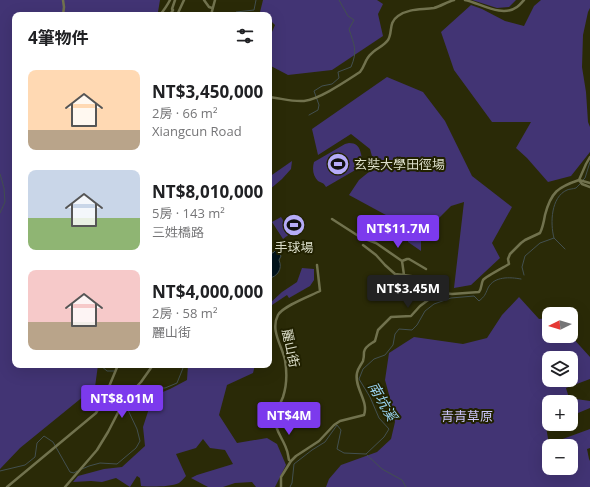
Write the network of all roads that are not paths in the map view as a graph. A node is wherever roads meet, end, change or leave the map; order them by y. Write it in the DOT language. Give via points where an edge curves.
graph roads {
  1 [pos="63,0"];
  2 [pos="170,0"];
  3 [pos="175,0"];
  4 [pos="184,0"];
  5 [pos="204,0"];
  6 [pos="215,0"];
  7 [pos="454,0"];
  8 [pos="465,0"];
  9 [pos="524,0"];
  10 [pos="167,6"];
  11 [pos="212,8"];
  12 [pos="172,9"];
  13 [pos="63,12"];
  14 [pos="162,12"];
  15 [pos="171,12"];
  16 [pos="176,12"];
  17 [pos="180,12"];
  18 [pos="211,12"];
  19 [pos="272,98"];
  20 [pos="590,157"];
  21 [pos="581,181"];
  22 [pos="590,183"];
  23 [pos="590,187"];
  24 [pos="332,219"];
  25 [pos="363,245"];
  26 [pos="402,261"];
  27 [pos="317,265"];
  28 [pos="426,269"];
  29 [pos="404,275"];
  30 [pos="435,295"];
  31 [pos="117,368"];
  32 [pos="150,368"];
  33 [pos="288,456"];
  34 [pos="291,461"];
  35 [pos="286,470"];
  36 [pos="7,487"];
  37 [pos="65,487"];
  38 [pos="281,487"];
  1 -- 13 [label="street"];
  2 -- 10 [label="street"];
  3 -- 12 [label="street"];
  4 -- 17 [label="street"];
  5 -- 11 [label="street"];
  6 -- 11 [label="street"];
  7 -- 19 [label="street" via="435,8 408,11 398,16 391,25 387,41 369,55 360,72 332,89 305,101"];
  8 -- 9 [label="street" via="495,10 508,11"];
  10 -- 12 [label="street"];
  10 -- 14 [label="street"];
  11 -- 18 [label="street"];
  12 -- 15 [label="street"];
  12 -- 16 [label="street"];
  20 -- 21 [label="street"];
  21 -- 22 [label="street"];
  21 -- 23 [label="street"];
  21 -- 30 [label="street" via="564,185 557,191 549,203 540,233 525,240 510,254 509,264 486,277 479,292"];
  24 -- 26 [label="street"];
  25 -- 29 [label="street" via="395,274"];
  26 -- 28 [label="street" via="407,258"];
  26 -- 29 [label="street"];
  27 -- 33 [label="street, 麗山街" via="320,291 282,310 276,322 286,375 284,394 275,418"];
  29 -- 30 [label="street" via="430,279"];
  30 -- 34 [label="street" via="411,316 392,317 388,320 378,330 375,341 365,349 364,360 357,374 366,410 364,415 340,421 319,441"];
  31 -- 36 [label="street" via="96,413"];
  32 -- 37 [label="street" via="125,399 97,450"];
  33 -- 34 [label="street, 麗山街"];
  33 -- 35 [label="street, 麗山街"];
  34 -- 35 [label="street"];
  35 -- 38 [label="street" via="281,477"];
}
